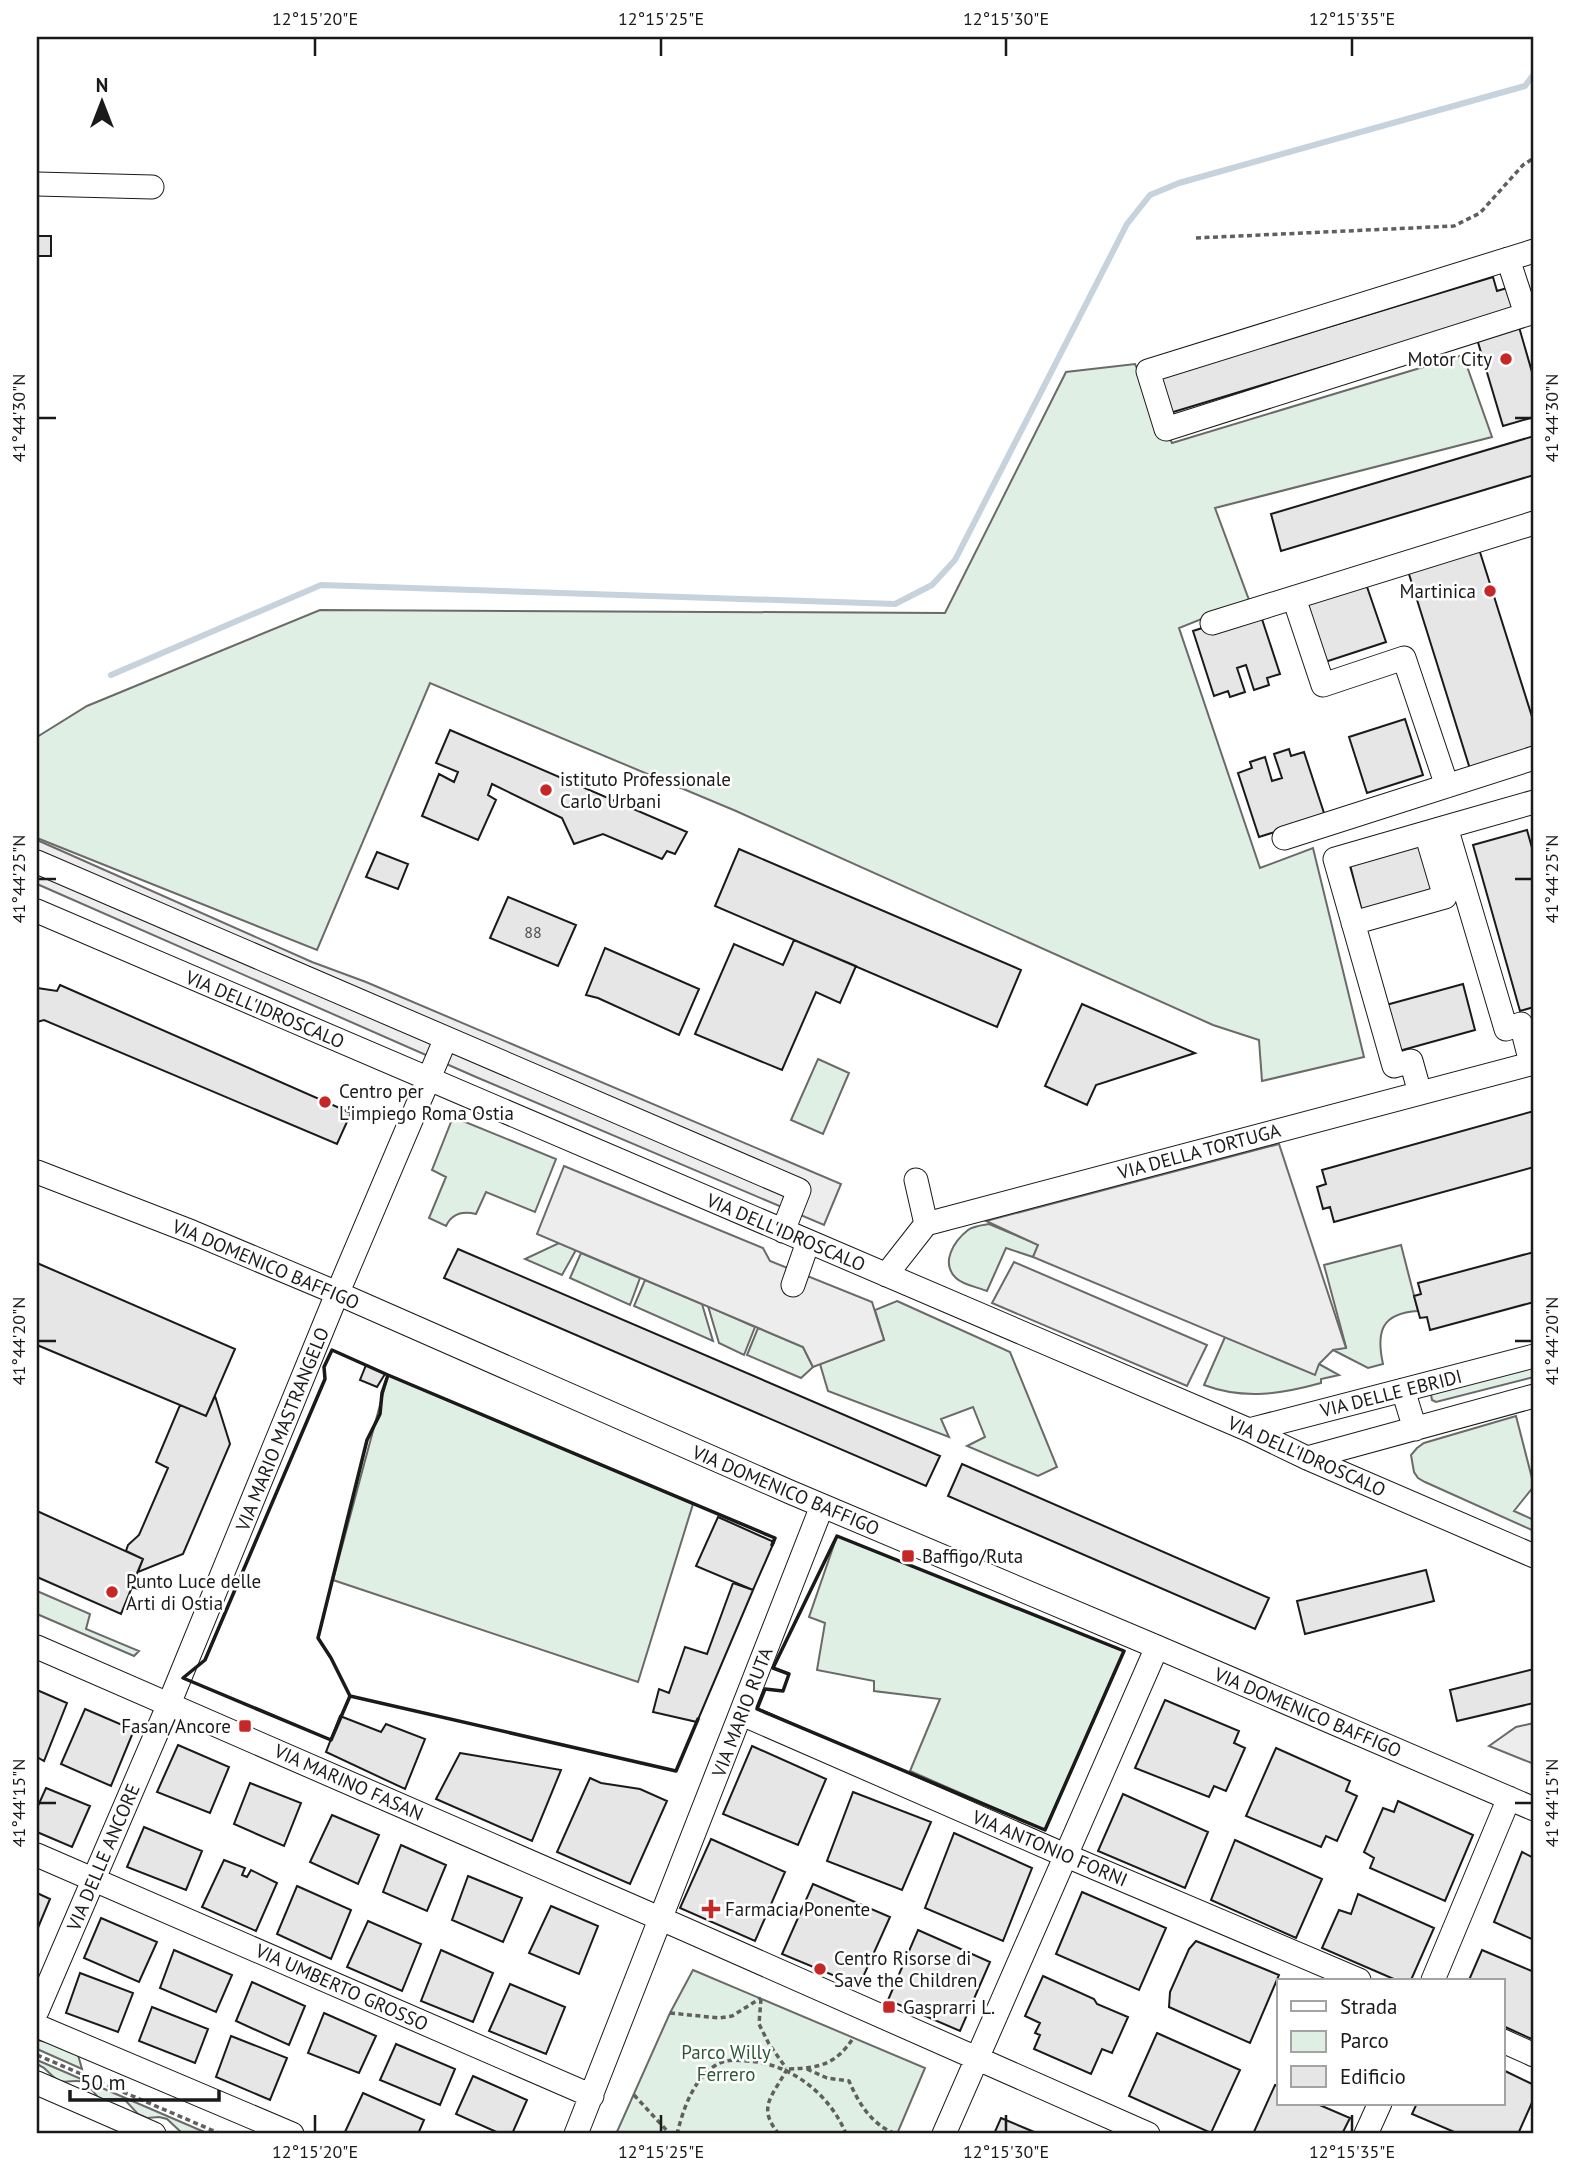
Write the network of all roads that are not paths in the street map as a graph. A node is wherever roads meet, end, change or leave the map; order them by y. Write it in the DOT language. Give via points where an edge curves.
graph roads {
  1 [pos="37,184"];
  2 [pos="152,187"];
  3 [pos="1534,251"];
  4 [pos="1508,259"];
  5 [pos="1530,313"];
  6 [pos="1534,523"];
  7 [pos="1293,598"];
  8 [pos="1212,623"];
  9 [pos="1534,758"];
  10 [pos="1447,786"];
  11 [pos="1533,808"];
  12 [pos="1436,830"];
  13 [pos="1284,838"];
  14 [pos="37,862"];
  15 [pos="37,911"];
  16 [pos="1353,923"];
  17 [pos="446,1038"];
  18 [pos="1532,1063"];
  19 [pos="430,1079"];
  20 [pos="1420,1093"];
  21 [pos="37,1172"];
  22 [pos="916,1180"];
  23 [pos="926,1224"];
  24 [pos="783,1231"];
  25 [pos="808,1242"];
  26 [pos="886,1275"];
  27 [pos="793,1285"];
  28 [pos="337,1293"];
  29 [pos="1534,1356"];
  30 [pos="1403,1390"];
  31 [pos="1534,1396"];
  32 [pos="1415,1429"];
  33 [pos="1249,1430"];
  34 [pos="1307,1458"];
  35 [pos="822,1506"];
  36 [pos="1534,1556"];
  37 [pos="37,1647"];
  38 [pos="1157,1647"];
  39 [pos="169,1703"];
  40 [pos="742,1714"];
  41 [pos="1508,1798"];
  42 [pos="1534,1809"];
  43 [pos="37,1855"];
  44 [pos="1067,1856"];
  45 [pos="93,1879"];
  46 [pos="660,1919"];
  47 [pos="1357,1979"];
  48 [pos="1433,1979"];
  49 [pos="37,2011"];
  50 [pos="37,2026"];
  51 [pos="1504,2041"];
  52 [pos="1534,2055"];
  53 [pos="976,2059"];
  54 [pos="37,2083"];
  55 [pos="592,2096"];
  56 [pos="1380,2104"];
  57 [pos="154,2134"];
  58 [pos="292,2134"];
  59 [pos="576,2134"];
  60 [pos="944,2134"];
  61 [pos="1148,2134"];
  62 [pos="1366,2134"];
  1 -- 2 [label="street"];
  3 -- 4 [label="street"];
  4 -- 5 [label="street"];
  4 -- 5 [label="street" via="1148,371 1166,429"];
  6 -- 7 [label="street"];
  7 -- 8 [label="street"];
  7 -- 10 [label="street" via="1323,685 1404,658"];
  9 -- 10 [label="street"];
  10 -- 13 [label="street"];
  11 -- 12 [label="street"];
  12 -- 16 [label="street" via="1445,897"];
  12 -- 16 [label="street" via="1335,859"];
  12 -- 18 [label="street" via="1506,1029 1521,1024"];
  14 -- 17 [label="street"];
  15 -- 19 [label="street, VIA DELL'IDROSCALO"];
  16 -- 20 [label="street" via="1394,1066 1411,1061"];
  17 -- 19 [label="street, VIA MARIO MASTRANGELO"];
  17 -- 24 [label="street" via="799,1190"];
  18 -- 20 [label="street, VIA DELLA TORTUGA"];
  19 -- 24 [label="street, VIA DELL'IDROSCALO"];
  19 -- 28 [label="street, VIA MARIO MASTRANGELO"];
  20 -- 23 [label="street, VIA DELLA TORTUGA"];
  21 -- 28 [label="street, VIA DOMENICO BAFFIGO"];
  22 -- 23 [label="street"];
  23 -- 26 [label="street"];
  24 -- 25 [label="street, VIA DELL'IDROSCALO"];
  25 -- 26 [label="street, VIA DELL'IDROSCALO"];
  25 -- 27 [label="street"];
  26 -- 33 [label="street, VIA DELL'IDROSCALO"];
  28 -- 35 [label="street, VIA DOMENICO BAFFIGO"];
  28 -- 39 [label="street, VIA MARIO MASTRANGELO"];
  29 -- 30 [label="street, VIA DELLE EBRIDI"];
  30 -- 32 [label="street"];
  30 -- 33 [label="street, VIA DELLE EBRIDI"];
  31 -- 32 [label="street, VIA DELLE EBRIDI"];
  32 -- 34 [label="street, VIA DELLE EBRIDI"];
  33 -- 34 [label="street, VIA DELL'IDROSCALO"];
  34 -- 36 [label="street, VIA DELL'IDROSCALO"];
  35 -- 38 [label="street, VIA DOMENICO BAFFIGO"];
  35 -- 40 [label="street, VIA MARIO RUTA"];
  37 -- 39 [label="street, VIA MARINO FASAN"];
  38 -- 41 [label="street, VIA DOMENICO BAFFIGO"];
  38 -- 44 [label="street"];
  39 -- 45 [label="street, VIA DELLE ANCORE"];
  39 -- 46 [label="street, VIA MARINO FASAN"];
  40 -- 44 [label="street, VIA ANTONIO FORNI"];
  40 -- 46 [label="street, VIA MARIO RUTA"];
  41 -- 42 [label="street, VIA DOMENICO BAFFIGO"];
  41 -- 48 [label="street"];
  43 -- 45 [label="street, VIA UMBERTO GROSSO"];
  44 -- 47 [label="street, VIA ANTONIO FORNI"];
  44 -- 53 [label="street"];
  45 -- 49 [label="street, VIA DELLE ANCORE"];
  45 -- 55 [label="street, VIA UMBERTO GROSSO"];
  46 -- 53 [label="street, VIA MARINO FASAN"];
  46 -- 55 [label="street, VIA MARIO RUTA"];
  50 -- 58 [label="street"];
  51 -- 52 [label="street"];
  53 -- 60 [label="street"];
  53 -- 61 [label="street, VIA MARINO FASAN"];
  54 -- 57 [label="street"];
  55 -- 59 [label="street, VIA MARIO RUTA"];
  56 -- 62 [label="street"];
}
